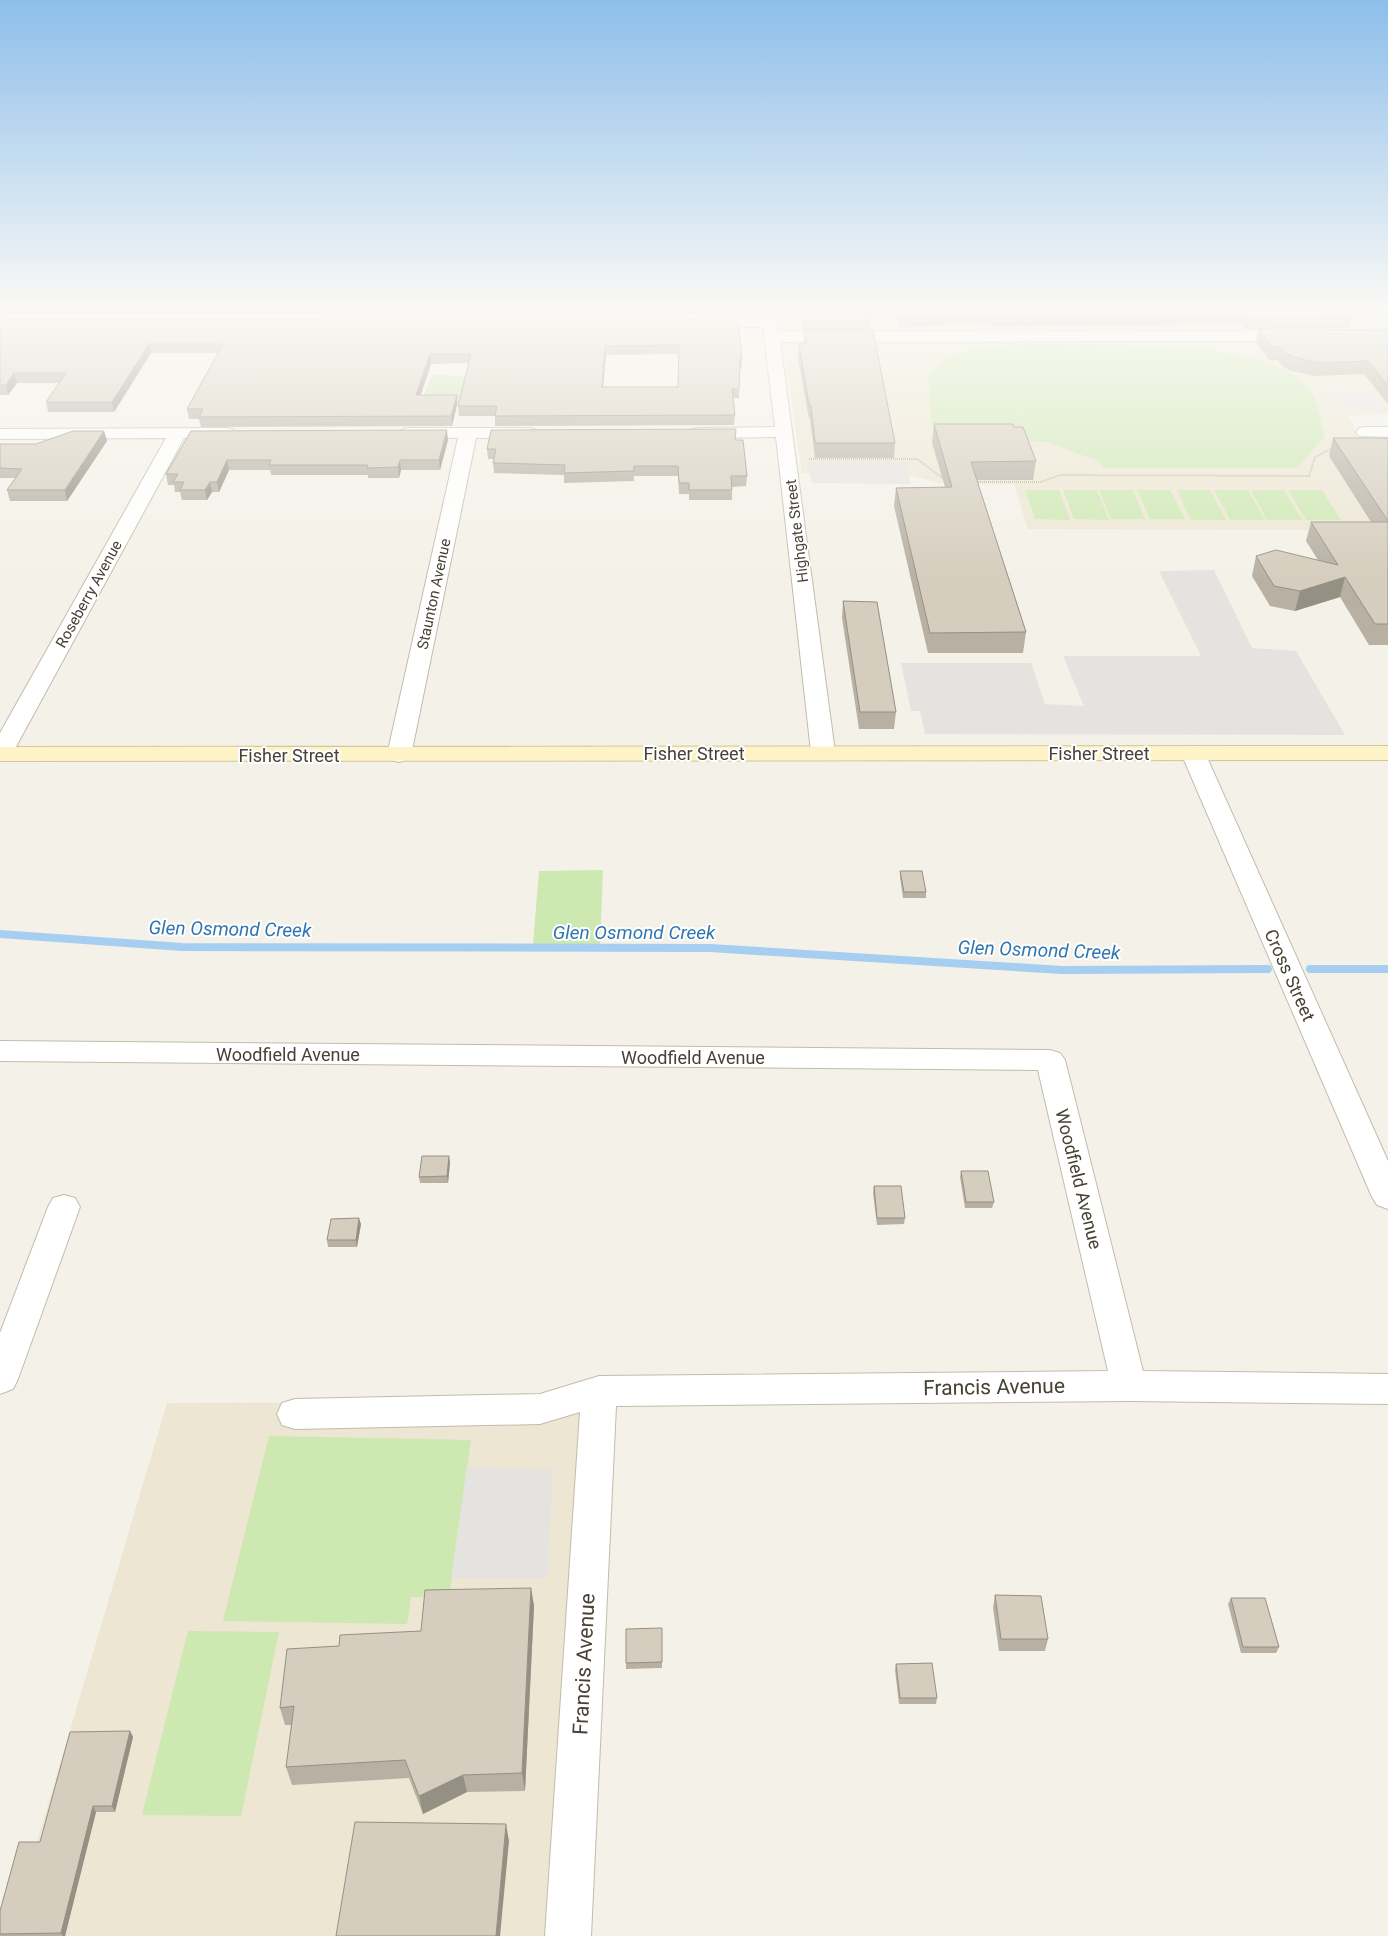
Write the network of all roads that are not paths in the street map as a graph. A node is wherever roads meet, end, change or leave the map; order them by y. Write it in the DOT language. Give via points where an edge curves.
graph roads {
  1 [pos="781,400"];
  2 [pos="785,432"];
  3 [pos="1365,432"];
  4 [pos="1388,432"];
  5 [pos="178,433"];
  6 [pos="246,433"];
  7 [pos="391,433"];
  8 [pos="547,433"];
  9 [pos="684,433"];
  10 [pos="0,434"];
  11 [pos="468,434"];
  12 [pos="823,752"];
  13 [pos="1193,752"];
  14 [pos="1388,753"];
  15 [pos="0,754"];
  16 [pos="399,755"];
  17 [pos="0,1052"];
  18 [pos="1388,1197"];
  19 [pos="64,1207"];
  20 [pos="0,1379"];
  21 [pos="1129,1386"];
  22 [pos="1388,1389"];
  23 [pos="599,1391"];
  24 [pos="295,1414"];
  25 [pos="568,1936"];
  1 -- 2 [label="street, Highgate Street"];
  2 -- 9 [label="street"];
  2 -- 12 [label="street, Highgate Street"];
  3 -- 4 [label="street"];
  5 -- 6 [label="street"];
  5 -- 10 [label="street"];
  5 -- 15 [label="street, Roseberry Avenue"];
  7 -- 11 [label="street"];
  8 -- 11 [label="street"];
  11 -- 16 [label="street, Staunton Avenue"];
  12 -- 13 [label="street, Fisher Street"];
  12 -- 16 [label="street, Fisher Street"];
  13 -- 14 [label="street, Fisher Street"];
  13 -- 18 [label="street, Cross Street"];
  15 -- 16 [label="street, Fisher Street"];
  17 -- 21 [label="street, Woodfield Avenue" via="1050,1060"];
  19 -- 20 [label="street"];
  21 -- 22 [label="street, Francis Avenue"];
  21 -- 23 [label="street, Francis Avenue"];
  23 -- 24 [label="street, Francis Avenue" via="540,1409"];
  23 -- 25 [label="street, Francis Avenue"];
}
